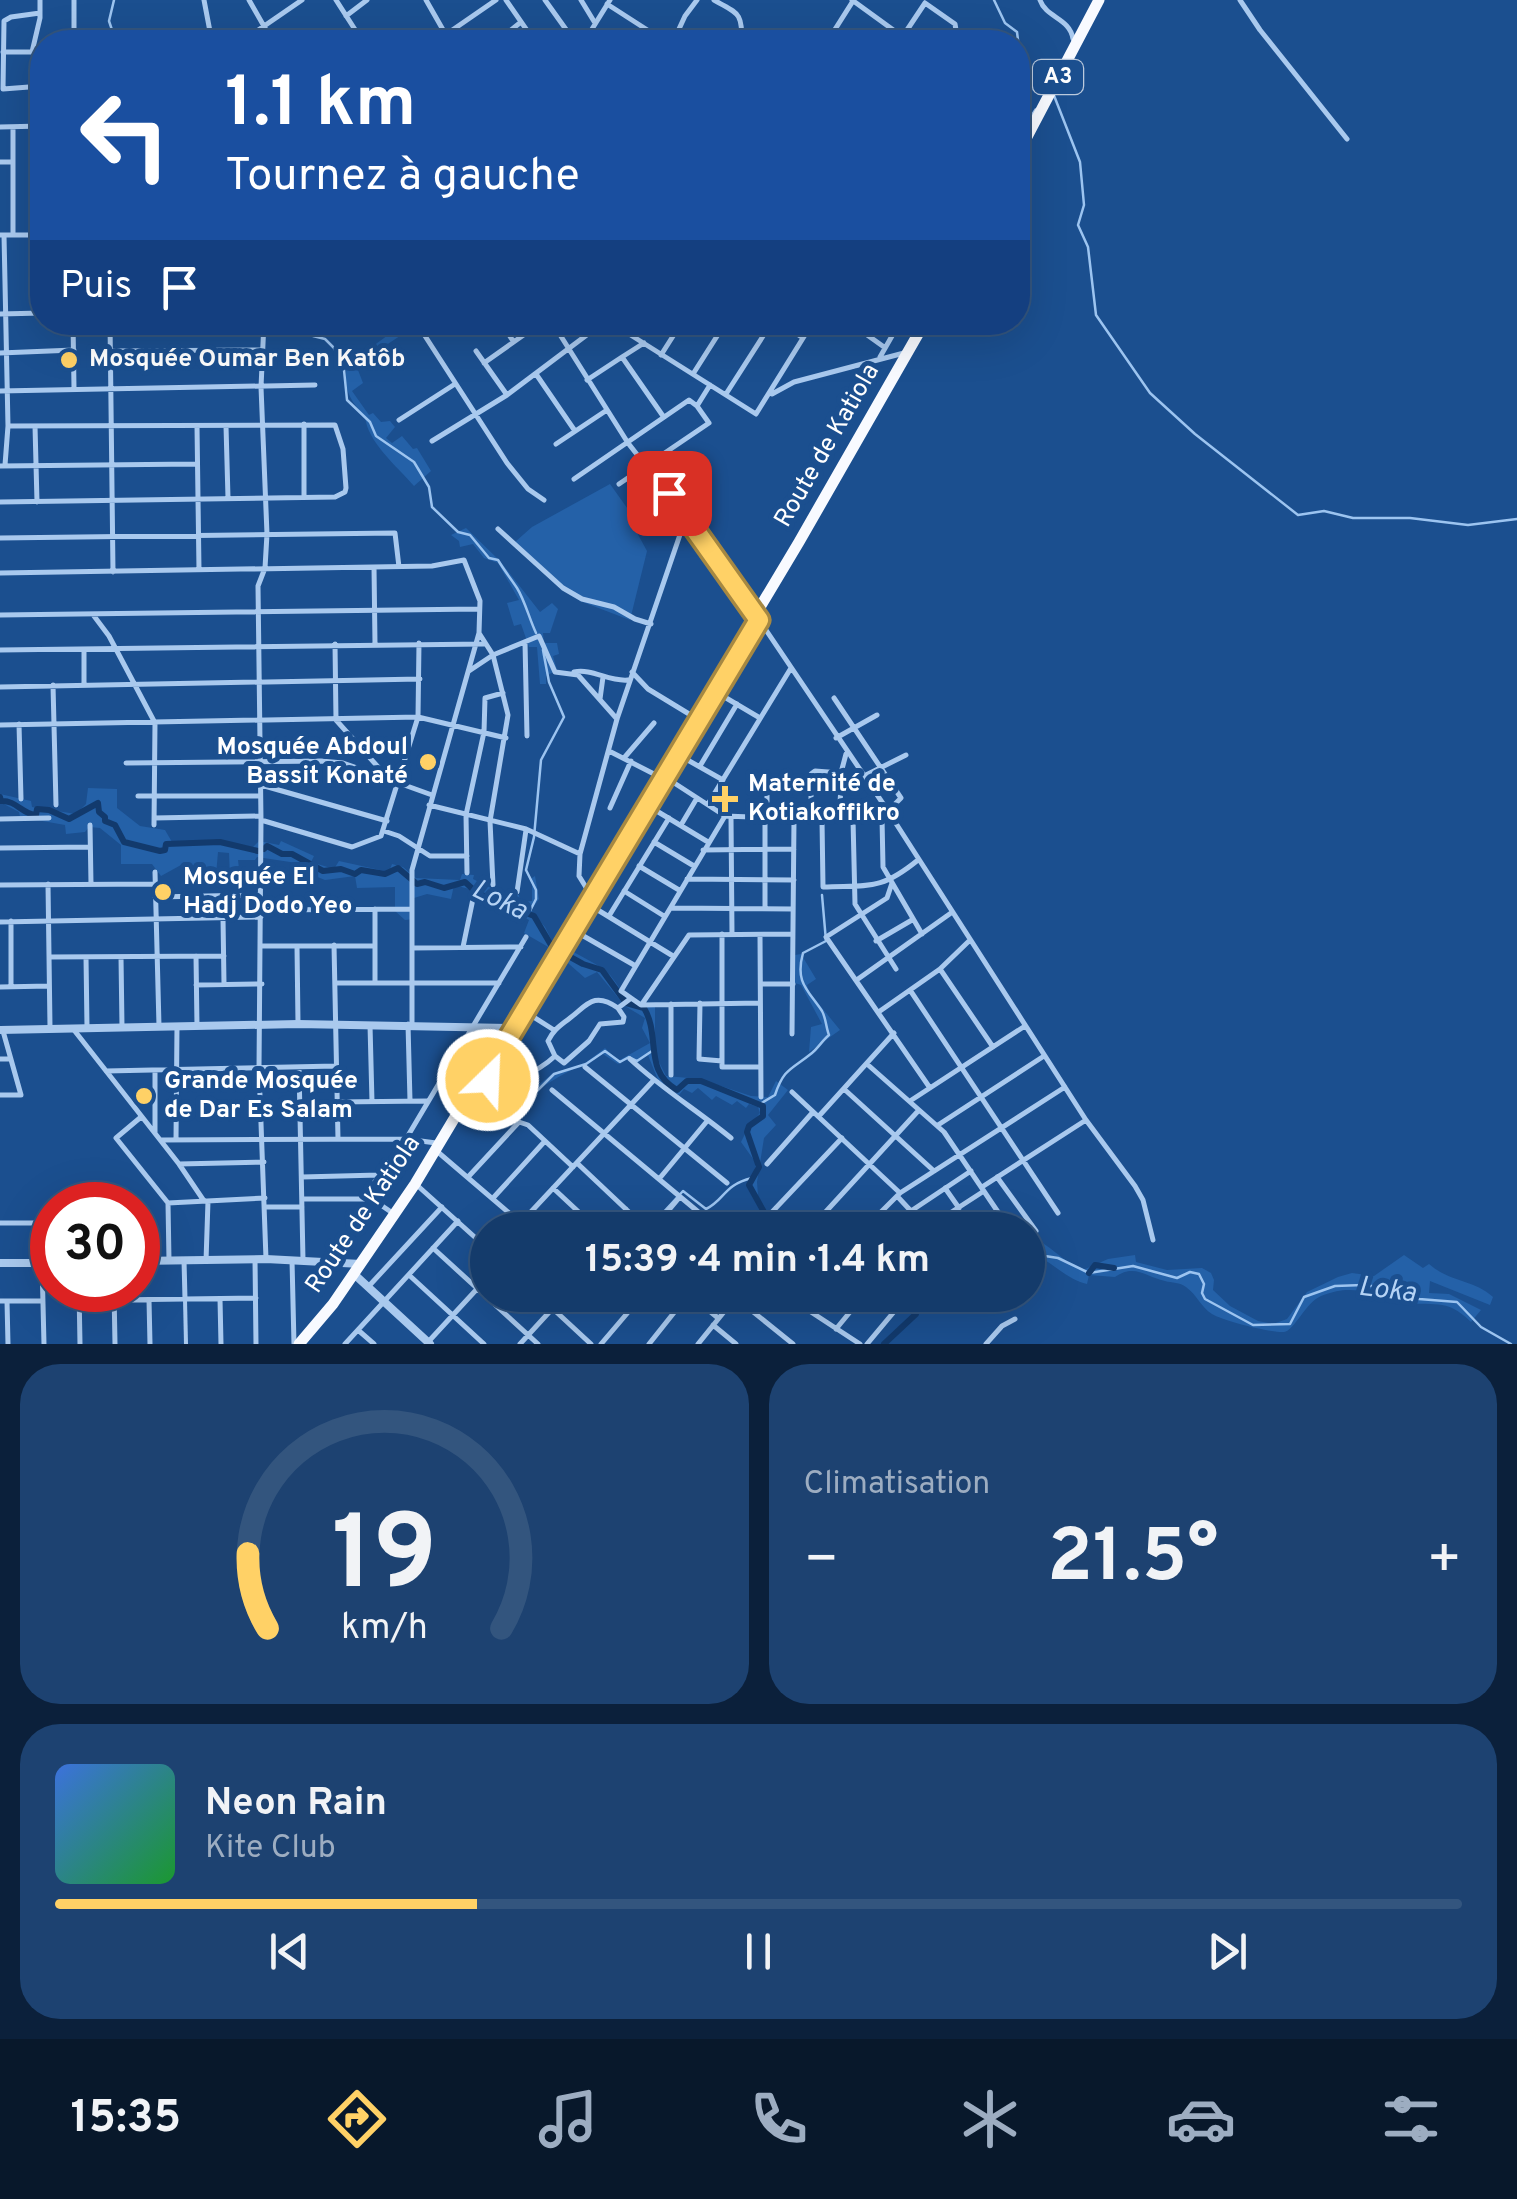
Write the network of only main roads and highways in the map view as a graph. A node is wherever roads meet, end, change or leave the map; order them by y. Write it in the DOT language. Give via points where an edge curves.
graph roads {
  1 [pos="1099,0"];
  2 [pos="1030,130"];
  3 [pos="917,335"];
  4 [pos="757,618"];
  5 [pos="662,777"];
  6 [pos="589,898"];
  7 [pos="439,1149"];
  8 [pos="357,1272"];
  9 [pos="300,1344"];
  1 -- 2 [label="highway, A3"];
  3 -- 4 [label="highway, Route de Katiola"];
  4 -- 5 [label="highway, Route de Katiola"];
  4 -- 5 [label="highway, Route de Katiola"];
  5 -- 6 [label="highway, Route de Katiola"];
  6 -- 7 [label="highway, Route de Katiola"];
  6 -- 7 [label="highway, Route de Katiola"];
  7 -- 8 [label="highway, Route de Katiola"];
  7 -- 8 [label="highway, Route de Katiola"];
  8 -- 9 [label="highway, Route de Katiola"];
}
